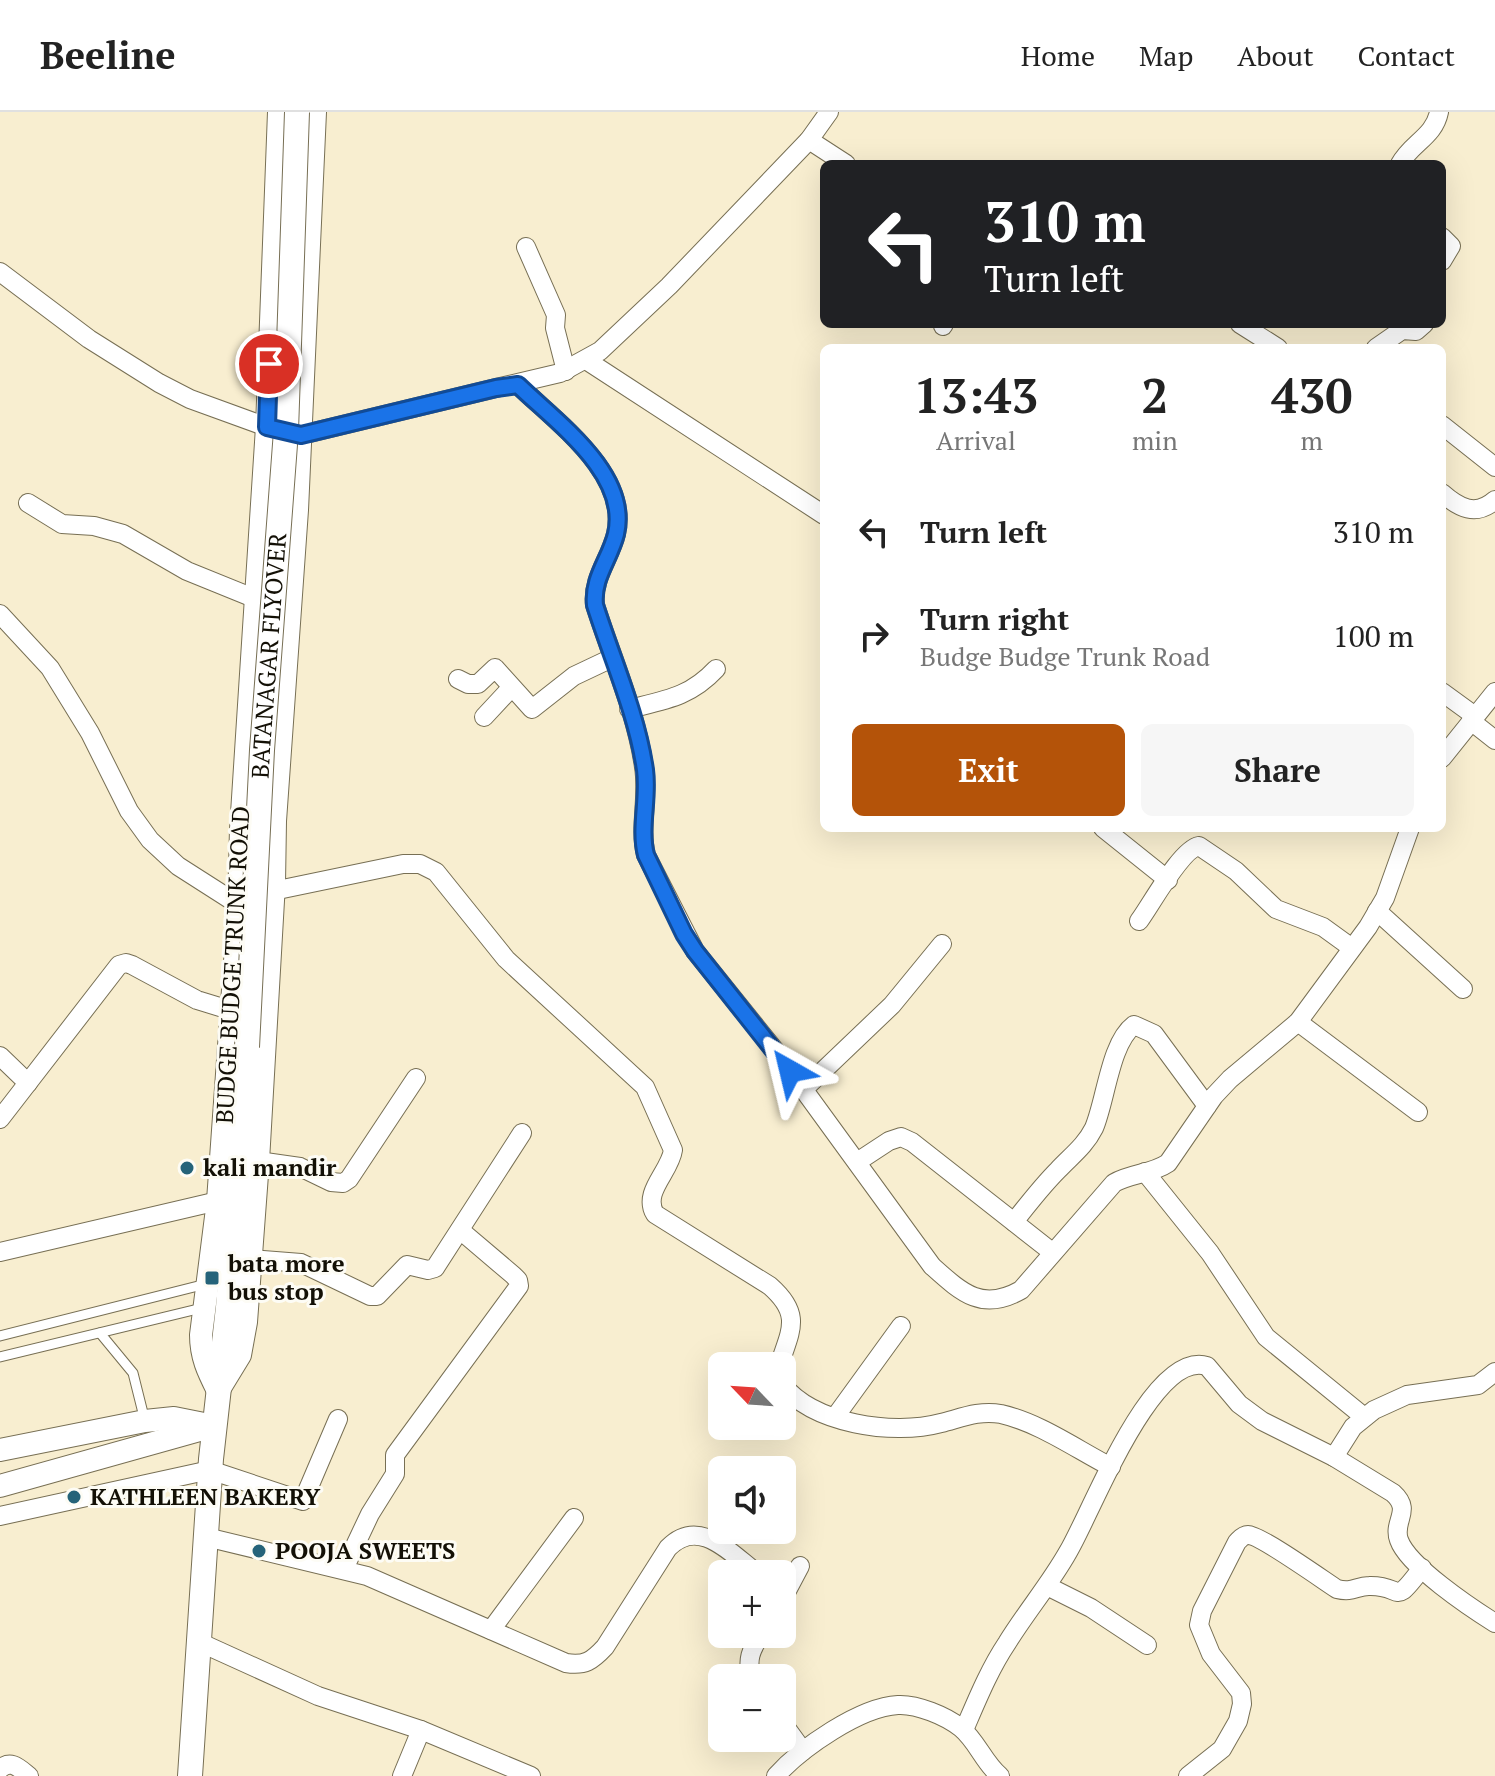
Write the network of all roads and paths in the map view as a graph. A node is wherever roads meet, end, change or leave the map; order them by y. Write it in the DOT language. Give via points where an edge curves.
graph roads {
  1 [pos="279,112"];
  2 [pos="297,112"];
  3 [pos="315,112"];
  4 [pos="829,112"];
  5 [pos="1439,112"];
  6 [pos="809,140"];
  7 [pos="840,160"];
  8 [pos="1403,160"];
  9 [pos="526,247"];
  10 [pos="0,272"];
  11 [pos="1246,328"];
  12 [pos="1419,328"];
  13 [pos="1268,344"];
  14 [pos="1382,344"];
  15 [pos="586,360"];
  16 [pos="566,371"];
  17 [pos="518,385"];
  18 [pos="267,427"];
  19 [pos="1446,428"];
  20 [pos="301,435"];
  21 [pos="1495,467"];
  22 [pos="1446,496"];
  23 [pos="1495,500"];
  24 [pos="28,503"];
  25 [pos="820,512"];
  26 [pos="256,599"];
  27 [pos="0,614"];
  28 [pos="612,658"];
  29 [pos="716,669"];
  30 [pos="458,679"];
  31 [pos="511,688"];
  32 [pos="1495,692"];
  33 [pos="1446,695"];
  34 [pos="629,709"];
  35 [pos="484,717"];
  36 [pos="1473,719"];
  37 [pos="1495,740"];
  38 [pos="1446,753"];
  39 [pos="1108,832"];
  40 [pos="1409,832"];
  41 [pos="1168,880"];
  42 [pos="274,887"];
  43 [pos="239,895"];
  44 [pos="1377,911"];
  45 [pos="1139,921"];
  46 [pos="942,944"];
  47 [pos="1352,948"];
  48 [pos="1463,989"];
  49 [pos="233,1011"];
  50 [pos="1298,1022"];
  51 [pos="0,1056"];
  52 [pos="416,1078"];
  53 [pos="28,1083"];
  54 [pos="804,1089"];
  55 [pos="1207,1106"];
  56 [pos="1418,1112"];
  57 [pos="0,1119"];
  58 [pos="522,1133"];
  59 [pos="258,1161"];
  60 [pos="857,1162"];
  61 [pos="1145,1172"];
  62 [pos="218,1201"];
  63 [pos="1014,1222"];
  64 [pos="460,1230"];
  65 [pos="0,1252"];
  66 [pos="1052,1252"];
  67 [pos="251,1259"];
  68 [pos="208,1283"];
  69 [pos="205,1307"];
  70 [pos="901,1326"];
  71 [pos="100,1333"];
  72 [pos="0,1336"];
  73 [pos="785,1352"];
  74 [pos="0,1357"];
  75 [pos="1495,1372"];
  76 [pos="218,1391"];
  77 [pos="796,1399"];
  78 [pos="835,1417"];
  79 [pos="338,1419"];
  80 [pos="145,1421"];
  81 [pos="1358,1422"];
  82 [pos="214,1426"];
  83 [pos="0,1450"];
  84 [pos="1338,1451"];
  85 [pos="1111,1467"];
  86 [pos="210,1470"];
  87 [pos="0,1486"];
  88 [pos="0,1516"];
  89 [pos="574,1518"];
  90 [pos="206,1537"];
  91 [pos="739,1560"];
  92 [pos="800,1566"];
  93 [pos="1422,1568"];
  94 [pos="344,1569"];
  95 [pos="796,1573"];
  96 [pos="1047,1586"];
  97 [pos="1495,1623"];
  98 [pos="491,1630"];
  99 [pos="199,1642"];
  100 [pos="1147,1645"];
  101 [pos="421,1730"];
  102 [pos="964,1730"];
  103 [pos="796,1741"];
  104 [pos="803,1751"];
  105 [pos="0,1769"];
  106 [pos="29,1776"];
  107 [pos="190,1776"];
  108 [pos="402,1776"];
  109 [pos="531,1776"];
  110 [pos="776,1776"];
  111 [pos="1000,1776"];
  112 [pos="1188,1776"];
  1 -- 18 [label="street, BUDGE BUDGE TRUNK ROAD"];
  2 -- 76 [label="main road, BATANAGAR FLYOVER, bridge" via="286,431 247,1047"];
  3 -- 20 [label="street, BUDGE BUDGE TRUNK ROAD"];
  4 -- 6 [label="street"];
  5 -- 8 [label="street" via="1434,128"];
  6 -- 7 [label="street"];
  6 -- 15 [label="street" via="669,286"];
  9 -- 16 [label="street" via="556,315"];
  10 -- 18 [label="street" via="159,383"];
  11 -- 13 [label="street"];
  12 -- 14 [label="street" via="1402,330"];
  15 -- 16 [label="street"];
  15 -- 25 [label="street"];
  16 -- 17 [label="street"];
  17 -- 20 [label="street"];
  17 -- 28 [label="street" via="600,465 616,499 616,536 594,597"];
  18 -- 20 [label="street"];
  18 -- 26 [label="street, BUDGE BUDGE TRUNK ROAD"];
  19 -- 21 [label="street"];
  20 -- 42 [label="street, BUDGE BUDGE TRUNK ROAD"];
  22 -- 23 [label="street" via="1473,510"];
  24 -- 26 [label="street" via="62,524 123,534 187,571"];
  26 -- 43 [label="street, BUDGE BUDGE TRUNK ROAD"];
  27 -- 43 [label="street" via="50,668 150,840 178,866"];
  28 -- 31 [label="street" via="574,676 532,709"];
  28 -- 34 [label="street"];
  29 -- 34 [label="street" via="708,688"];
  30 -- 31 [label="street" via="478,684 495,668"];
  31 -- 35 [label="street"];
  32 -- 36 [label="street"];
  33 -- 36 [label="street"];
  34 -- 54 [label="street" via="645,773 646,855 695,951"];
  36 -- 37 [label="street"];
  36 -- 38 [label="street"];
  39 -- 41 [label="street"];
  40 -- 44 [label="street"];
  41 -- 45 [label="street"];
  41 -- 47 [label="street" via="1192,847 1199,846 1236,871 1276,909 1323,927"];
  42 -- 59 [label="street, BUDGE BUDGE TRUNK ROAD"];
  42 -- 73 [label="street" via="403,864 420,864 436,872 506,959 645,1087 673,1150 650,1207 781,1296 792,1321"];
  43 -- 49 [label="street, BUDGE BUDGE TRUNK ROAD"];
  44 -- 47 [label="street"];
  44 -- 48 [label="street"];
  46 -- 54 [label="street" via="892,1005"];
  47 -- 50 [label="street"];
  49 -- 53 [label="street" via="197,1000 132,965 119,965"];
  49 -- 62 [label="street, BUDGE BUDGE TRUNK ROAD"];
  50 -- 55 [label="street" via="1230,1079"];
  50 -- 56 [label="street"];
  51 -- 53 [label="street"];
  52 -- 59 [label="street" via="343,1183 300,1167"];
  53 -- 57 [label="street"];
  54 -- 60 [label="street"];
  55 -- 61 [label="street" via="1168,1163"];
  55 -- 63 [label="street" via="1154,1034 1134,1025 1119,1044 1092,1131"];
  58 -- 64 [label="street"];
  59 -- 67 [label="street, BUDGE BUDGE TRUNK ROAD"];
  60 -- 63 [label="street" via="901,1137"];
  60 -- 66 [label="street" via="932,1266 974,1296 990,1301 1021,1290"];
  61 -- 66 [label="street" via="1114,1183"];
  61 -- 81 [label="street" via="1210,1253 1266,1337"];
  62 -- 65 [label="street"];
  62 -- 68 [label="street, BUDGE BUDGE TRUNK ROAD"];
  63 -- 66 [label="street"];
  64 -- 67 [label="street" via="435,1268 407,1265 377,1296 301,1263"];
  64 -- 94 [label="street" via="519,1286 395,1455 395,1474"];
  67 -- 76 [label="street, BUDGE BUDGE TRUNK ROAD" via="240,1355"];
  68 -- 69 [label="street, BUDGE BUDGE TRUNK ROAD"];
  68 -- 72 [label="lane"];
  69 -- 71 [label="lane"];
  69 -- 76 [label="street, BUDGE BUDGE TRUNK ROAD" via="201,1352"];
  70 -- 78 [label="street"];
  71 -- 74 [label="lane"];
  71 -- 80 [label="lane" via="133,1373"];
  75 -- 81 [label="street" via="1478,1385 1407,1395"];
  76 -- 82 [label="main road, BATANAGAR FLYOVER"];
  77 -- 78 [label="street"];
  78 -- 85 [label="street" via="906,1428 983,1412 999,1414 1024,1421"];
  79 -- 86 [label="street" via="303,1501"];
  80 -- 82 [label="street" via="174,1418"];
  80 -- 83 [label="street"];
  81 -- 84 [label="street"];
  82 -- 86 [label="main road"];
  82 -- 87 [label="street"];
  84 -- 85 [label="street" via="1262,1421 1200,1364 1171,1377 1154,1395"];
  84 -- 93 [label="street" via="1400,1500 1399,1542"];
  85 -- 96 [label="street"];
  86 -- 88 [label="street"];
  86 -- 90 [label="main road"];
  89 -- 98 [label="street"];
  90 -- 94 [label="street"];
  90 -- 99 [label="main road"];
  91 -- 98 [label="street" via="700,1535 679,1537 605,1647 581,1665"];
  92 -- 95 [label="street"];
  93 -- 97 [label="street"];
  93 -- 112 [label="street" via="1397,1594 1368,1586 1349,1592 1267,1544 1243,1536 1199,1625 1211,1654 1241,1693 1242,1704 1222,1749"];
  94 -- 98 [label="street"];
  96 -- 100 [label="street"];
  96 -- 102 [label="street" via="1007,1641"];
  99 -- 101 [label="street" via="336,1703"];
  99 -- 107 [label="main road"];
  101 -- 108 [label="street"];
  101 -- 109 [label="street"];
  102 -- 104 [label="street" via="947,1719 900,1705 859,1717"];
  102 -- 111 [label="street"];
  103 -- 104 [label="street"];
  104 -- 110 [label="street"];
  105 -- 106 [label="street" via="13,1765"];
}
